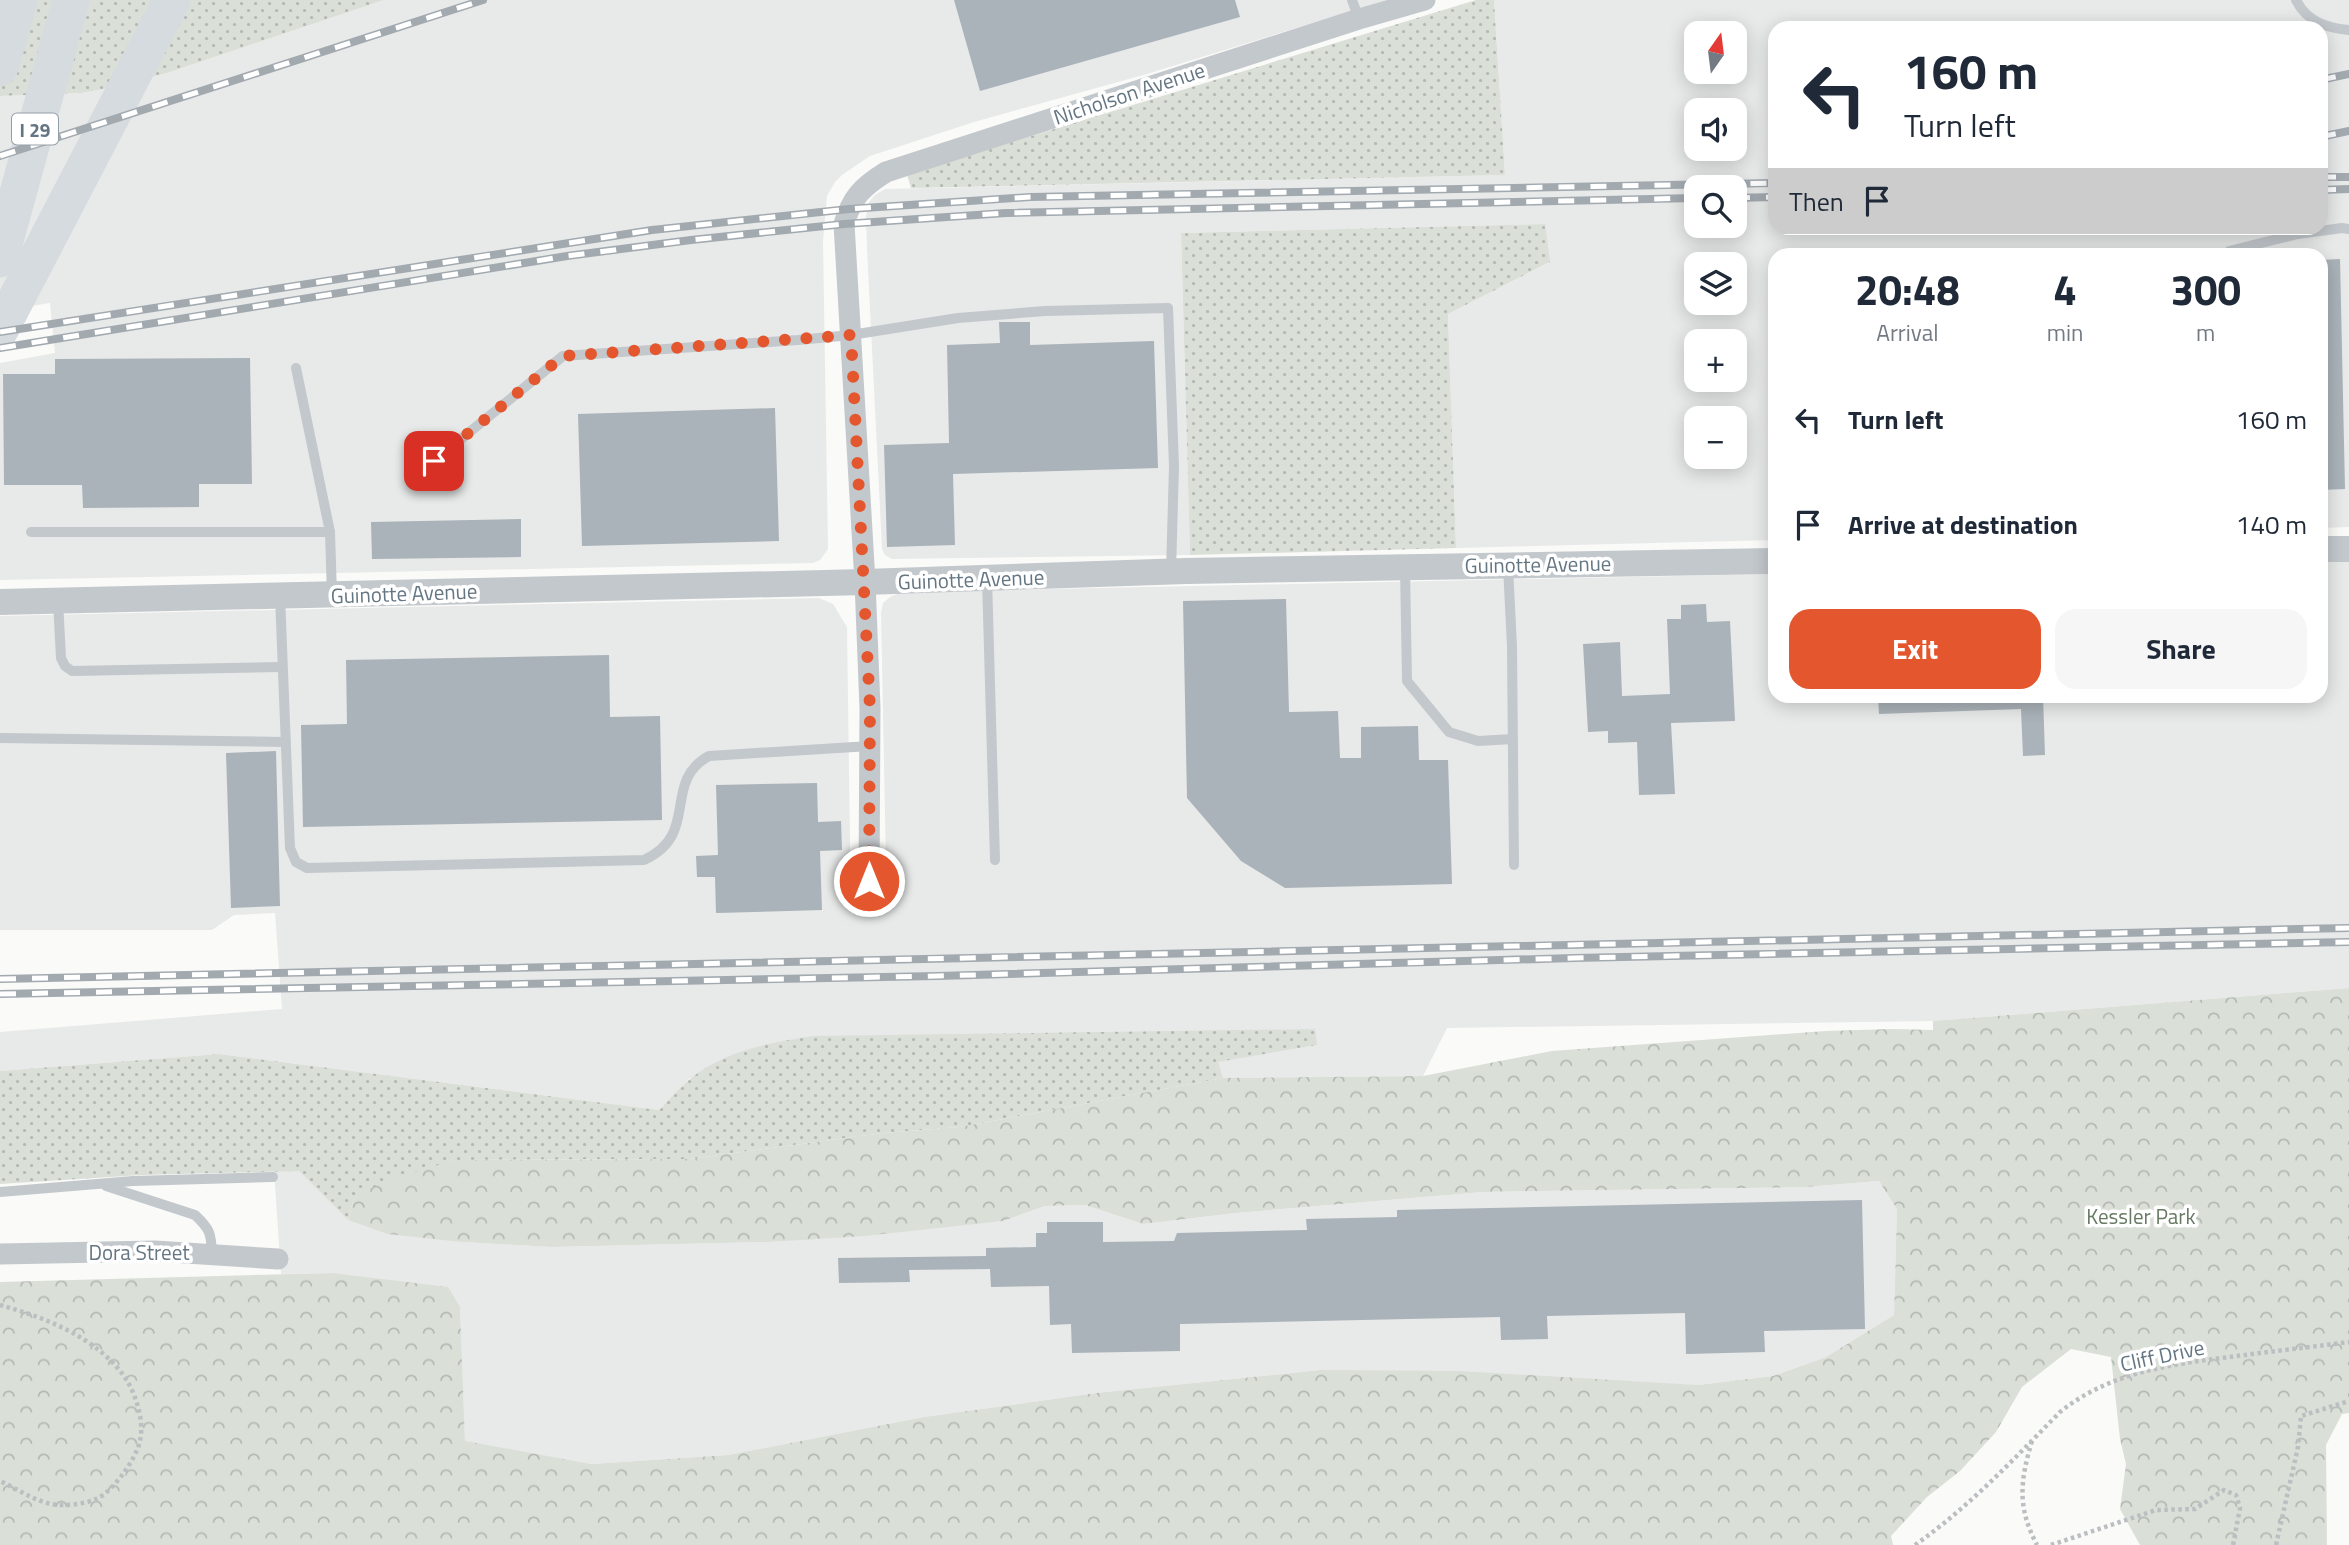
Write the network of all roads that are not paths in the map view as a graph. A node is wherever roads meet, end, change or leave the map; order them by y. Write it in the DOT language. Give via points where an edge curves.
graph roads {
  1 [pos="19,0"];
  2 [pos="71,0"];
  3 [pos="172,0"];
  4 [pos="1425,0"];
  5 [pos="2297,0"];
  6 [pos="1356,9"];
  7 [pos="2315,21"];
  8 [pos="2328,26"];
  9 [pos="2349,30"];
  10 [pos="0,67"];
  11 [pos="2349,229"];
  12 [pos="2328,230"];
  13 [pos="2294,235"];
  14 [pos="2241,248"];
  15 [pos="0,259"];
  16 [pos="0,330"];
  17 [pos="851,335"];
  18 [pos="296,368"];
  19 [pos="434,461"];
  20 [pos="31,532"];
  21 [pos="330,533"];
  22 [pos="2328,549"];
  23 [pos="2349,549"];
  24 [pos="1768,561"];
  25 [pos="1508,565"];
  26 [pos="1405,567"];
  27 [pos="1171,572"];
  28 [pos="987,578"];
  29 [pos="865,582"];
  30 [pos="332,595"];
  31 [pos="279,596"];
  32 [pos="58,600"];
  33 [pos="0,601"];
  34 [pos="281,667"];
  35 [pos="0,738"];
  36 [pos="1513,739"];
  37 [pos="285,742"];
  38 [pos="870,746"];
  39 [pos="995,860"];
  40 [pos="1514,865"];
  41 [pos="869,881"];
  42 [pos="273,1178"];
  43 [pos="101,1184"];
  44 [pos="0,1192"];
  45 [pos="212,1253"];
  46 [pos="0,1254"];
  47 [pos="278,1259"];
  1 -- 10 [label="highway"];
  2 -- 15 [label="highway, I 29"];
  3 -- 16 [label="highway"];
  4 -- 6 [label="street, Nicholson Avenue"];
  5 -- 7 [label="lane"];
  6 -- 17 [label="street, Nicholson Avenue" via="886,172 863,187 844,224"];
  8 -- 9 [label="lane"];
  11 -- 12 [label="lane"];
  13 -- 14 [label="lane"];
  17 -- 19 [label="lane" via="563,356"];
  17 -- 27 [label="lane" via="958,318 1168,308 1174,467"];
  17 -- 29 [label="street"];
  18 -- 21 [label="lane"];
  20 -- 21 [label="lane"];
  21 -- 30 [label="lane"];
  22 -- 23 [label="street"];
  24 -- 25 [label="street, Guinotte Avenue"];
  25 -- 26 [label="street, Guinotte Avenue"];
  25 -- 36 [label="lane"];
  26 -- 27 [label="street, Guinotte Avenue"];
  26 -- 36 [label="lane" via="1407,681 1449,732 1478,741"];
  27 -- 28 [label="street, Guinotte Avenue"];
  28 -- 29 [label="street, Guinotte Avenue"];
  28 -- 39 [label="lane"];
  29 -- 30 [label="street, Guinotte Avenue"];
  29 -- 38 [label="street"];
  30 -- 31 [label="street, Guinotte Avenue"];
  31 -- 32 [label="street, Guinotte Avenue"];
  31 -- 34 [label="lane"];
  32 -- 33 [label="street, Guinotte Avenue"];
  32 -- 34 [label="lane" via="61,658 72,671"];
  34 -- 37 [label="lane"];
  35 -- 37 [label="lane"];
  36 -- 40 [label="lane"];
  37 -- 38 [label="lane" via="290,848 296,862 321,869 644,860 670,841 686,779 696,763 709,756"];
  38 -- 41 [label="street"];
  42 -- 43 [label="lane"];
  43 -- 44 [label="lane"];
  43 -- 45 [label="lane" via="195,1216 211,1235"];
  45 -- 46 [label="street, Dora Street"];
  45 -- 47 [label="street, Dora Street"];
}
